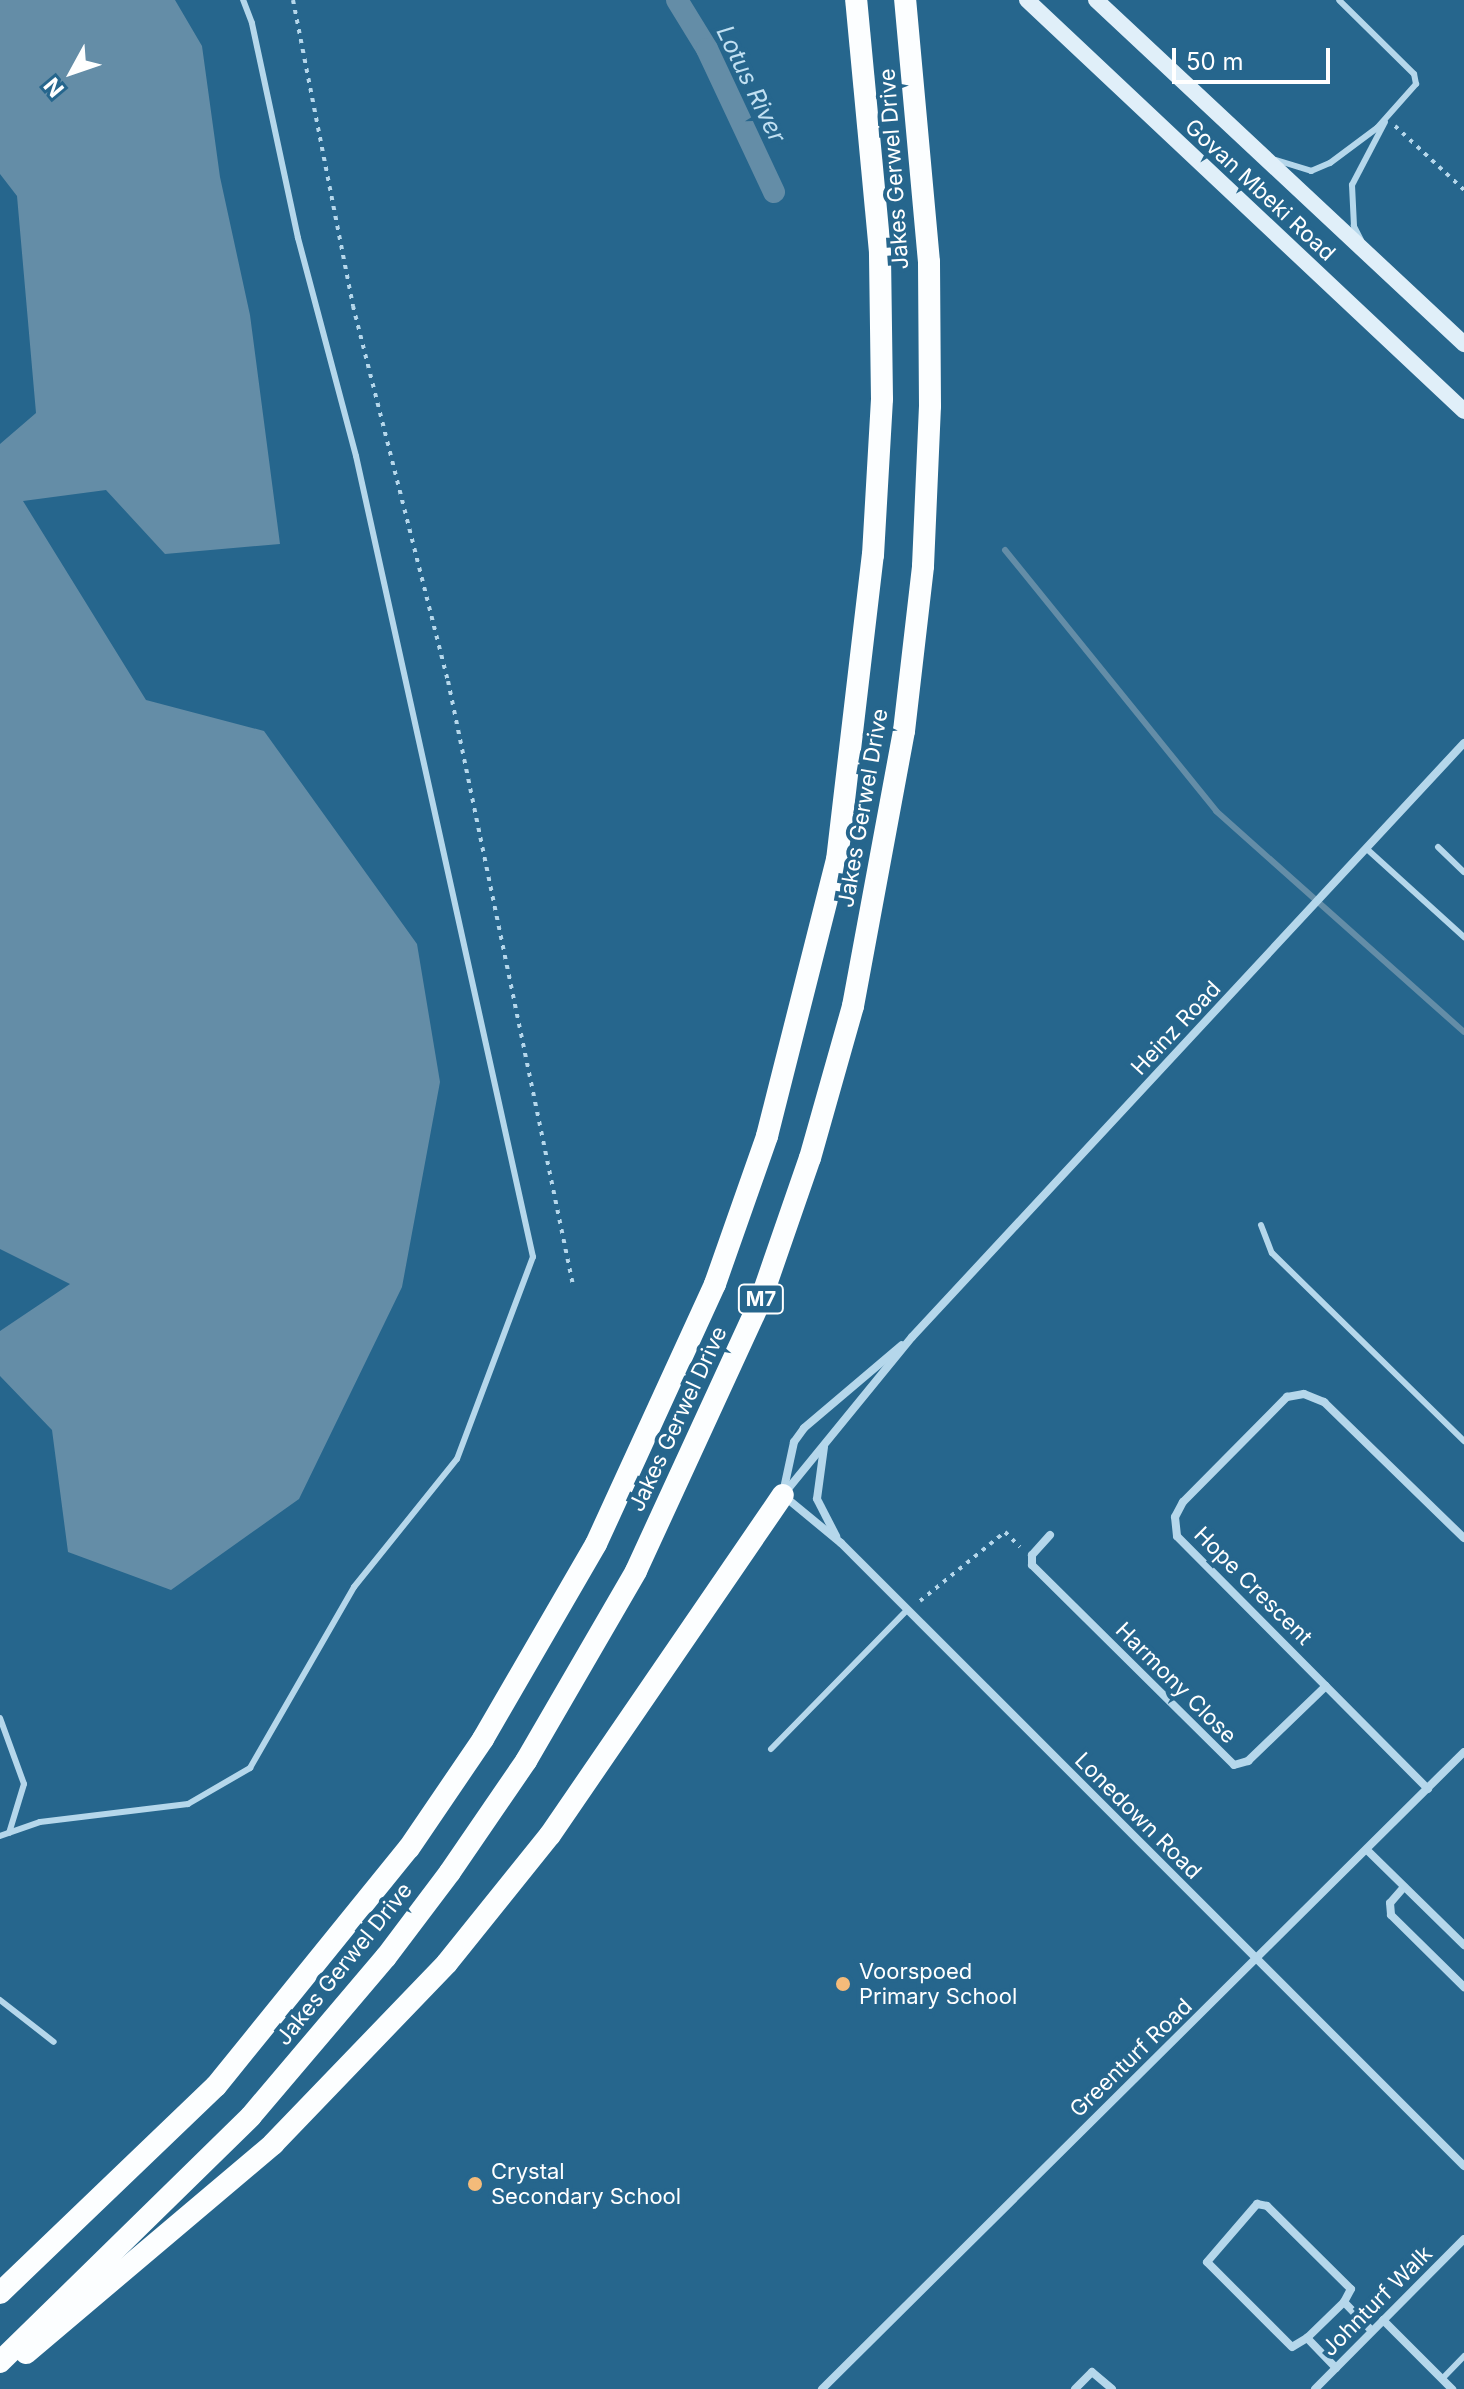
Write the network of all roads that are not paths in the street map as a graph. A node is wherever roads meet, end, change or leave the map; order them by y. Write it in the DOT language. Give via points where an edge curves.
graph roads {
  1 [pos="243,0"];
  2 [pos="856,0"];
  3 [pos="905,0"];
  4 [pos="1027,0"];
  5 [pos="1096,0"];
  6 [pos="1339,0"];
  7 [pos="1386,119"];
  8 [pos="1258,152"];
  9 [pos="1371,257"];
  10 [pos="1464,344"];
  11 [pos="1464,411"];
  12 [pos="1464,743"];
  13 [pos="1438,847"];
  14 [pos="1368,850"];
  15 [pos="1464,872"];
  16 [pos="1464,937"];
  17 [pos="1261,1225"];
  18 [pos="912,1337"];
  19 [pos="1464,1441"];
  20 [pos="826,1442"];
  21 [pos="783,1495"];
  22 [pos="1050,1535"];
  23 [pos="1464,1538"];
  24 [pos="841,1543"];
  25 [pos="907,1610"];
  26 [pos="1326,1686"];
  27 [pos="0,1718"];
  28 [pos="771,1749"];
  29 [pos="1464,1752"];
  30 [pos="1428,1789"];
  31 [pos="9,1833"];
  32 [pos="0,1836"];
  33 [pos="1367,1850"];
  34 [pos="1404,1887"];
  35 [pos="1464,1945"];
  36 [pos="1256,1960"];
  37 [pos="1464,1987"];
  38 [pos="0,2000"];
  39 [pos="54,2042"];
  40 [pos="1464,2166"];
  41 [pos="1464,2239"];
  42 [pos="0,2293"];
  43 [pos="1344,2302"];
  44 [pos="1383,2320"];
  45 [pos="1372,2331"];
  46 [pos="1307,2338"];
  47 [pos="1464,2356"];
  48 [pos="0,2362"];
  49 [pos="1336,2368"];
  50 [pos="0,2374"];
  51 [pos="1442,2379"];
  52 [pos="822,2389"];
  53 [pos="1075,2389"];
  54 [pos="1112,2389"];
  55 [pos="1315,2389"];
  56 [pos="1452,2389"];
  1 -- 31 [label="lane" via="356,456 533,1257 457,1459 354,1587 250,1768 188,1804 40,1822"];
  2 -- 42 [label="highway, Jakes Gerwel Drive / M7" via="880,252 882,399 873,555 837,860 767,1136 715,1284 596,1544 483,1739 409,1848 216,2086"];
  3 -- 48 [label="highway, Jakes Gerwel Drive / M7" via="929,262 923,566 904,731 853,1006 810,1158 760,1302 636,1571 526,1761 450,1872 386,1957 251,2116"];
  4 -- 11 [label="main road, Govan Mbeki Road"];
  5 -- 8 [label="main road, Govan Mbeki Road"];
  6 -- 7 [label="lane" via="1414,74 1416,84"];
  7 -- 8 [label="lane" via="1330,163 1311,171"];
  7 -- 9 [label="lane" via="1352,185 1354,226"];
  8 -- 9 [label="main road, Govan Mbeki Road"];
  9 -- 10 [label="main road, Govan Mbeki Road"];
  12 -- 14 [label="street, Heinz Road"];
  13 -- 15 [label="lane"];
  14 -- 16 [label="lane"];
  14 -- 18 [label="street, Heinz Road"];
  17 -- 19 [label="lane" via="1272,1253"];
  18 -- 20 [label="street, Heinz Road"];
  18 -- 21 [label="street, Heinz Road" via="804,1428 786,1466"];
  20 -- 21 [label="street, Heinz Road"];
  20 -- 24 [label="street" via="816,1475 817,1499"];
  21 -- 24 [label="street, Lonedown Road"];
  21 -- 50 [label="highway" via="550,1835 447,1963 273,2144"];
  22 -- 26 [label="street, Harmony Close" via="1031,1557 1032,1565 1234,1765 1248,1761"];
  23 -- 26 [label="street, Hope Crescent" via="1312,1395 1287,1397 1183,1502 1175,1517 1177,1536"];
  24 -- 25 [label="street, Lonedown Road"];
  25 -- 28 [label="lane"];
  25 -- 36 [label="street, Lonedown Road"];
  26 -- 30 [label="street, Hope Crescent"];
  27 -- 31 [label="lane" via="24,1784"];
  29 -- 30 [label="street, Greenturf Road"];
  30 -- 33 [label="street, Greenturf Road"];
  31 -- 32 [label="lane"];
  33 -- 34 [label="street"];
  33 -- 36 [label="street, Greenturf Road"];
  34 -- 35 [label="street"];
  34 -- 37 [label="street" via="1390,1903 1391,1915"];
  36 -- 40 [label="street, Lonedown Road"];
  36 -- 52 [label="street, Greenturf Road"];
  38 -- 39 [label="lane"];
  41 -- 44 [label="street, Johnturf Walk"];
  43 -- 45 [label="street"];
  43 -- 46 [label="street"];
  43 -- 46 [label="street" via="1351,2289 1267,2206 1257,2204 1207,2262 1292,2347"];
  44 -- 45 [label="street, Johnturf Walk"];
  44 -- 51 [label="street"];
  45 -- 49 [label="street, Johnturf Walk"];
  46 -- 49 [label="street"];
  47 -- 51 [label="lane"];
  49 -- 55 [label="street, Johnturf Walk"];
  51 -- 56 [label="street"];
  53 -- 54 [label="street" via="1092,2372"];
}
